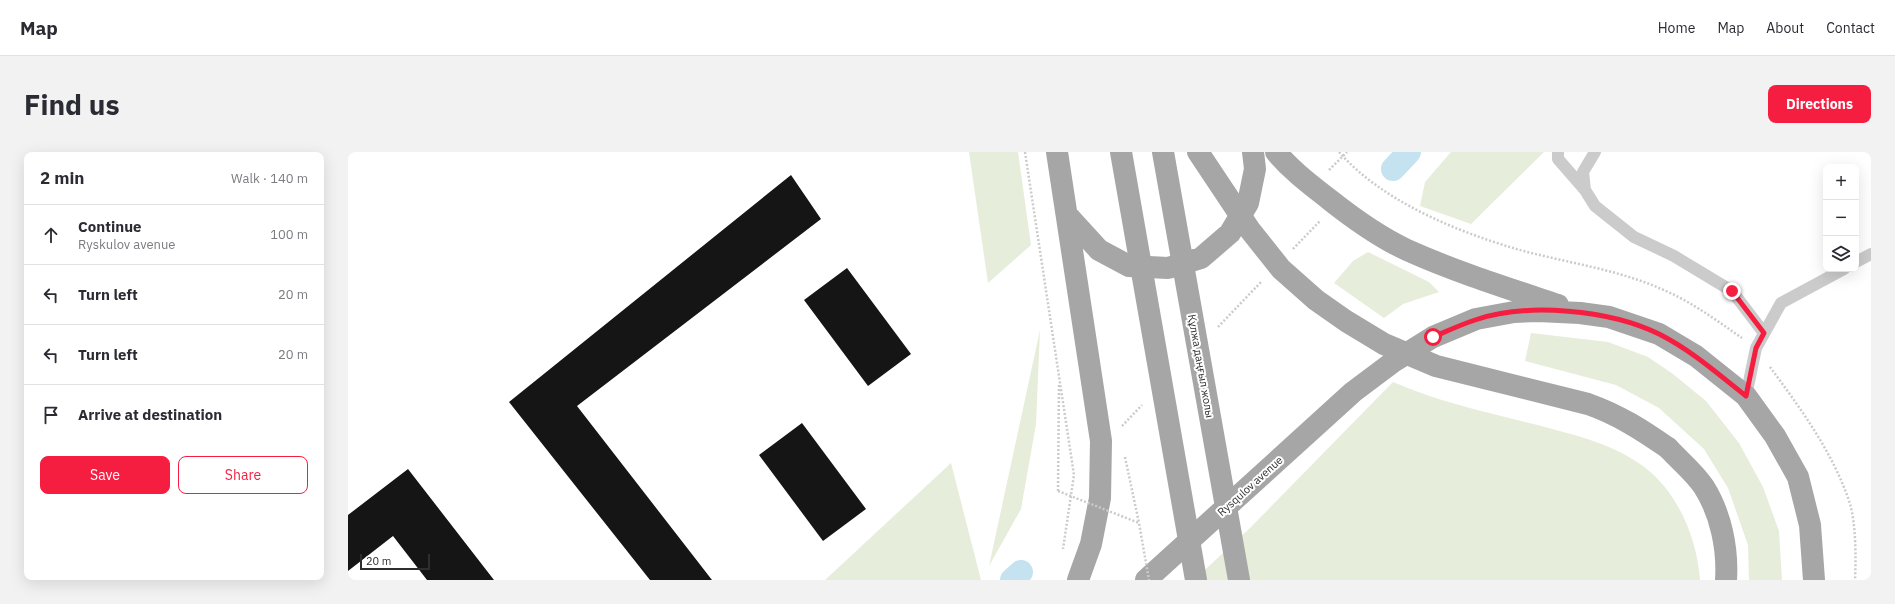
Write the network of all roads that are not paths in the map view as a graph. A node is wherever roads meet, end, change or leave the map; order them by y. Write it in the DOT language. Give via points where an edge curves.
graph roads {
  1 [pos="1057,152"];
  2 [pos="1121,152"];
  3 [pos="1163,152"];
  4 [pos="1198,152"];
  5 [pos="1253,152"];
  6 [pos="1276,152"];
  7 [pos="1558,152"];
  8 [pos="1595,152"];
  9 [pos="1585,190"];
  10 [pos="1067,215"];
  11 [pos="1871,254"];
  12 [pos="1859,260"];
  13 [pos="1838,272"];
  14 [pos="1580,313"];
  15 [pos="1764,333"];
  16 [pos="1746,396"];
  17 [pos="1078,580"];
  18 [pos="1148,580"];
  19 [pos="1196,580"];
  20 [pos="1239,580"];
  21 [pos="1726,580"];
  22 [pos="1814,580"];
  1 -- 10 [label="main road"];
  2 -- 19 [label="main road, bridge"];
  3 -- 20 [label="main road, Құлжа даңғыл жолы, bridge"];
  4 -- 21 [label="main road, bridge" via="1250,230 1281,269 1316,300 1346,321 1384,344 1436,366 1588,404 1609,412 1634,424 1668,448 1704,487 1720,522 1727,564"];
  5 -- 10 [label="main road" via="1255,169 1248,203 1230,234 1201,258 1168,268 1129,266 1099,250"];
  6 -- 14 [label="main road" via="1314,188 1364,226 1406,250 1474,277"];
  7 -- 9 [label="lane" via="1558,158"];
  8 -- 9 [label="lane" via="1583,172"];
  9 -- 15 [label="lane" via="1595,206 1634,236 1674,256 1732,291"];
  10 -- 17 [label="main road" via="1101,441 1100,498 1091,544"];
  11 -- 12 [label="lane"];
  13 -- 15 [label="lane" via="1781,303"];
  14 -- 16 [label="main road" via="1609,317 1659,334 1696,356"];
  14 -- 18 [label="main road" via="1514,312 1476,319 1433,337 1352,392"];
  15 -- 16 [label="lane" via="1756,348"];
  16 -- 22 [label="main road" via="1775,436 1798,477 1810,525"];
}
